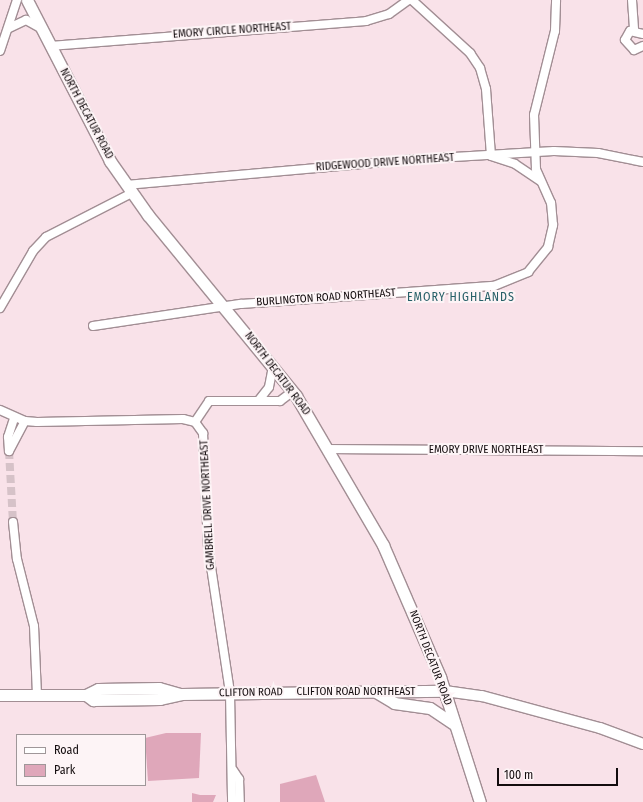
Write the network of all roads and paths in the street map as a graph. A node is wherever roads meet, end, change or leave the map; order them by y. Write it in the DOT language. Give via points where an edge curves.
graph roads {
  1 [pos="17,0"];
  2 [pos="27,0"];
  3 [pos="408,0"];
  4 [pos="412,0"];
  5 [pos="556,0"];
  6 [pos="632,0"];
  7 [pos="8,28"];
  8 [pos="42,29"];
  9 [pos="634,30"];
  10 [pos="643,34"];
  11 [pos="50,46"];
  12 [pos="643,46"];
  13 [pos="0,51"];
  14 [pos="536,153"];
  15 [pos="491,156"];
  16 [pos="643,162"];
  17 [pos="540,181"];
  18 [pos="129,189"];
  19 [pos="224,307"];
  20 [pos="0,308"];
  21 [pos="93,326"];
  22 [pos="273,366"];
  23 [pos="292,392"];
  24 [pos="259,400"];
  25 [pos="0,410"];
  26 [pos="14,418"];
  27 [pos="25,422"];
  28 [pos="195,422"];
  29 [pos="329,449"];
  30 [pos="643,451"];
  31 [pos="13,522"];
  32 [pos="341,691"];
  33 [pos="427,691"];
  34 [pos="445,691"];
  35 [pos="375,692"];
  36 [pos="236,693"];
  37 [pos="37,694"];
  38 [pos="0,695"];
  39 [pos="456,725"];
  40 [pos="643,744"];
  41 [pos="233,770"];
  42 [pos="230,780"];
  43 [pos="225,802"];
  44 [pos="232,802"];
  45 [pos="240,802"];
  46 [pos="480,802"];
  1 -- 7 [label="street"];
  2 -- 8 [label="main road, NORTH DECATUR ROAD"];
  3 -- 11 [label="street, EMORY CIRCLE NORTHEAST" via="389,14 362,22"];
  4 -- 15 [label="street" via="470,53 480,68 486,94"];
  5 -- 14 [label="street, BURLINGTON ROAD NORTHEAST" via="554,31 535,108"];
  6 -- 9 [label="street"];
  7 -- 8 [label="street" via="22,20"];
  7 -- 13 [label="street"];
  8 -- 11 [label="main road, NORTH DECATUR ROAD"];
  9 -- 10 [label="street"];
  9 -- 12 [label="street" via="626,36 626,44 634,50"];
  11 -- 18 [label="main road, NORTH DECATUR ROAD"];
  14 -- 15 [label="street, RIDGEWOOD DRIVE NORTHEAST"];
  14 -- 16 [label="street, RIDGEWOOD DRIVE NORTHEAST" via="598,153"];
  14 -- 17 [label="street, BURLINGTON ROAD NORTHEAST"];
  15 -- 17 [label="street" via="515,164"];
  15 -- 18 [label="street, RIDGEWOOD DRIVE NORTHEAST" via="404,160"];
  17 -- 19 [label="street, BURLINGTON ROAD NORTHEAST" via="553,211 551,239 534,267 509,282"];
  18 -- 19 [label="main road, NORTH DECATUR ROAD"];
  18 -- 20 [label="street, RIDGEWOOD DRIVE NORTHEAST" via="46,237 33,251"];
  19 -- 21 [label="street, BURLINGTON ROAD NORTHEAST"];
  19 -- 22 [label="main road, NORTH DECATUR ROAD"];
  22 -- 23 [label="main road, NORTH DECATUR ROAD"];
  22 -- 24 [label="street" via="270,388"];
  23 -- 24 [label="street" via="280,401"];
  23 -- 29 [label="main road, NORTH DECATUR ROAD"];
  24 -- 28 [label="street" via="209,402"];
  25 -- 26 [label="street"];
  26 -- 27 [label="street"];
  26 -- 27 [label="street" via="8,437 9,451"];
  27 -- 28 [label="street" via="184,419"];
  28 -- 36 [label="street, GAMBRELL DRIVE NORTHEAST" via="205,439 208,547"];
  29 -- 30 [label="street, EMORY DRIVE NORTHEAST"];
  29 -- 34 [label="main road, NORTH DECATUR ROAD" via="384,547"];
  31 -- 37 [label="street" via="17,559 34,626"];
  32 -- 33 [label="main road"];
  32 -- 35 [label="main road, CLIFTON ROAD NORTHEAST"];
  32 -- 36 [label="main road, CLIFTON ROAD NORTHEAST"];
  33 -- 34 [label="main road"];
  33 -- 35 [label="main road, CLIFTON ROAD NORTHEAST"];
  34 -- 39 [label="main road, NORTH DECATUR ROAD"];
  34 -- 40 [label="street" via="482,696 600,728"];
  35 -- 39 [label="main road" via="394,703 430,708"];
  36 -- 37 [label="main road, CLIFTON ROAD" via="181,694 160,688 98,689 86,695"];
  36 -- 41 [label="street, GAMBRELL DRIVE NORTHEAST"];
  37 -- 38 [label="main road"];
  39 -- 46 [label="main road, NORTH DECATUR ROAD"];
  41 -- 42 [label="street"];
  41 -- 45 [label="street" via="239,779"];
  42 -- 43 [label="street"];
  42 -- 44 [label="street"];
}
